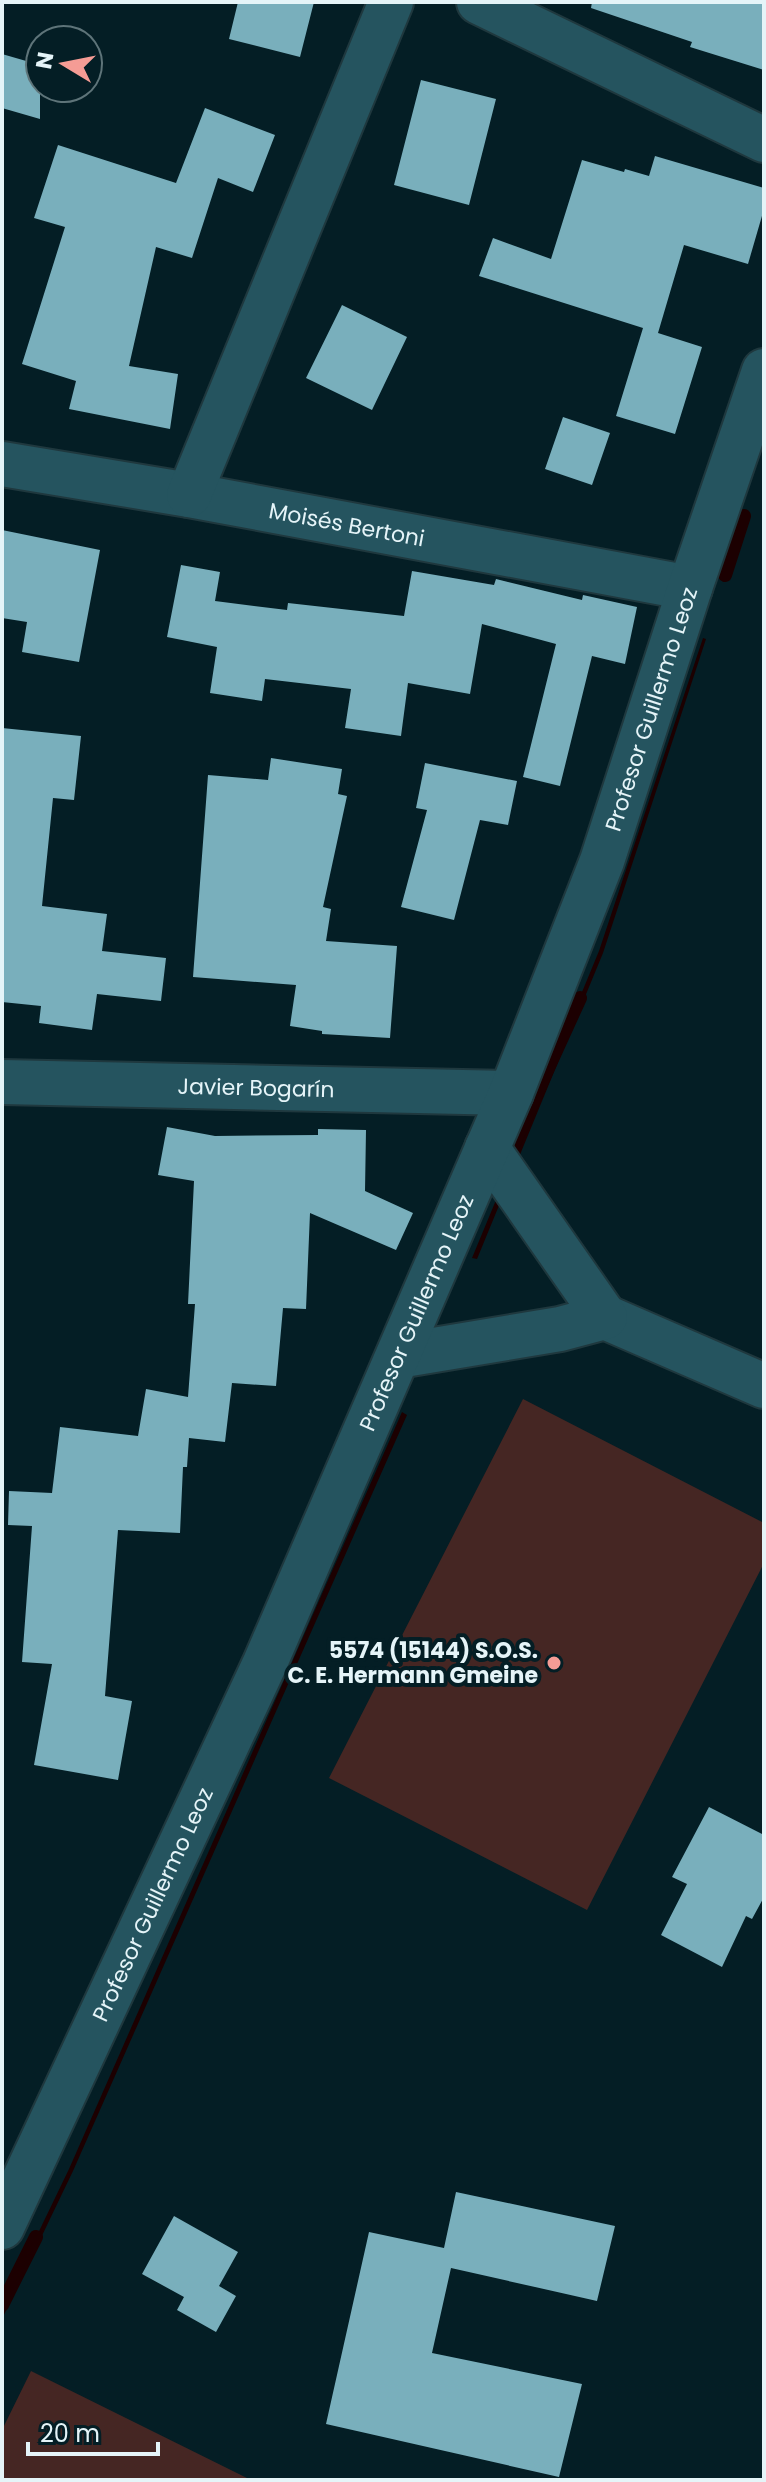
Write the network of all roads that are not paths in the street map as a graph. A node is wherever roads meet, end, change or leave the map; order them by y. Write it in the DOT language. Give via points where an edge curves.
graph roads {
  1 [pos="391,2"];
  2 [pos="479,2"];
  3 [pos="764,140"];
  4 [pos="760,399"];
  5 [pos="2,464"];
  6 [pos="189,495"];
  7 [pos="690,588"];
  8 [pos="2,1082"];
  9 [pos="511,1093"];
  10 [pos="487,1148"];
  11 [pos="605,1317"];
  12 [pos="398,1356"];
  13 [pos="764,1386"];
  14 [pos="17,2160"];
  15 [pos="2,2227"];
  1 -- 6 [label="street"];
  2 -- 3 [label="street"];
  4 -- 7 [label="street, Profesor Guillermo Leoz"];
  5 -- 6 [label="street, Moisés Bertoni"];
  6 -- 7 [label="street, Moisés Bertoni"];
  7 -- 9 [label="street, Profesor Guillermo Leoz" via="602,861"];
  8 -- 9 [label="street, Javier Bogarín"];
  9 -- 10 [label="street, Profesor Guillermo Leoz"];
  10 -- 11 [label="street"];
  10 -- 12 [label="street, Profesor Guillermo Leoz"];
  11 -- 12 [label="street"];
  11 -- 13 [label="street"];
  12 -- 14 [label="street, Profesor Guillermo Leoz" via="265,1663"];
  14 -- 15 [label="street, Profesor Guillermo Leoz"];
}
